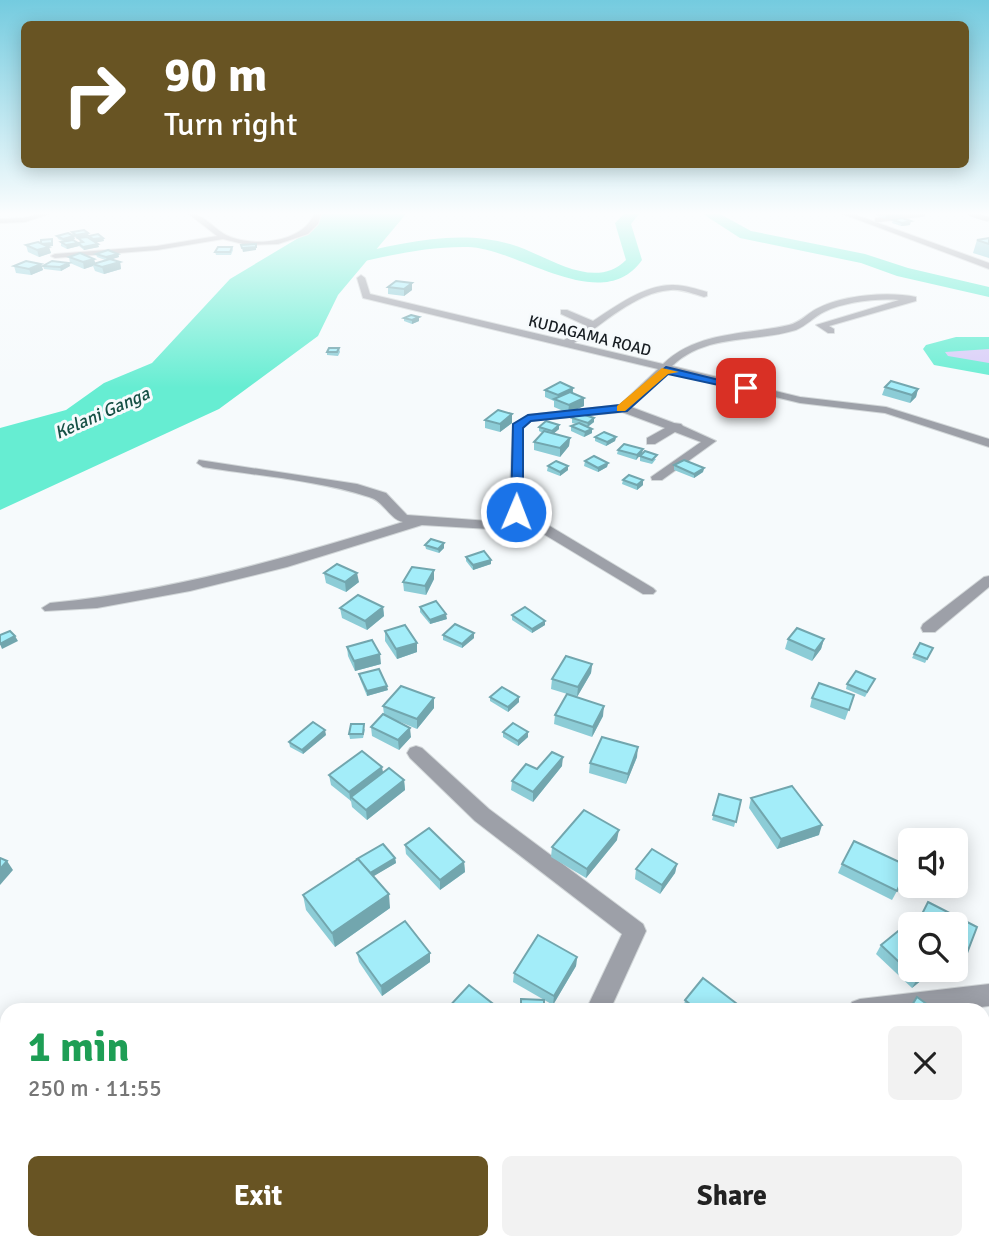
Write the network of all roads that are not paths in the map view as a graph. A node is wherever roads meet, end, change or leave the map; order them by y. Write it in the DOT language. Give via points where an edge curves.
graph roads {
  1 [pos="361,278"];
  2 [pos="704,294"];
  3 [pos="564,312"];
  4 [pos="593,325"];
  5 [pos="831,331"];
  6 [pos="564,345"];
  7 [pos="666,370"];
  8 [pos="623,408"];
  9 [pos="677,426"];
  10 [pos="651,441"];
  11 [pos="989,443"];
  12 [pos="204,463"];
  13 [pos="657,477"];
  14 [pos="516,512"];
  15 [pos="420,521"];
  16 [pos="989,580"];
  17 [pos="648,591"];
  18 [pos="50,608"];
  19 [pos="929,628"];
  20 [pos="416,753"];
  21 [pos="989,995"];
  22 [pos="601,1003"];
  23 [pos="920,1003"];
  1 -- 6 [label="street, KUDAGAMA ROAD" via="366,296"];
  2 -- 4 [label="street" via="666,288"];
  3 -- 4 [label="street"];
  4 -- 6 [label="street"];
  5 -- 7 [label="street" via="821,325 913,299 887,296 840,304 795,327 714,339 674,359"];
  6 -- 7 [label="street, KUDAGAMA ROAD"];
  7 -- 8 [label="street"];
  7 -- 11 [label="street, KUDAGAMA ROAD" via="800,400 886,410"];
  8 -- 9 [label="street"];
  8 -- 14 [label="street" via="528,418 520,423"];
  9 -- 10 [label="street"];
  9 -- 13 [label="street" via="710,441"];
  12 -- 15 [label="street" via="352,487 381,496 404,518"];
  14 -- 15 [label="street" via="490,525"];
  14 -- 17 [label="street"];
  15 -- 18 [label="street" via="245,575 98,605"];
  16 -- 19 [label="street"];
  20 -- 22 [label="street" via="482,815 635,931"];
  21 -- 23 [label="street"];
}
